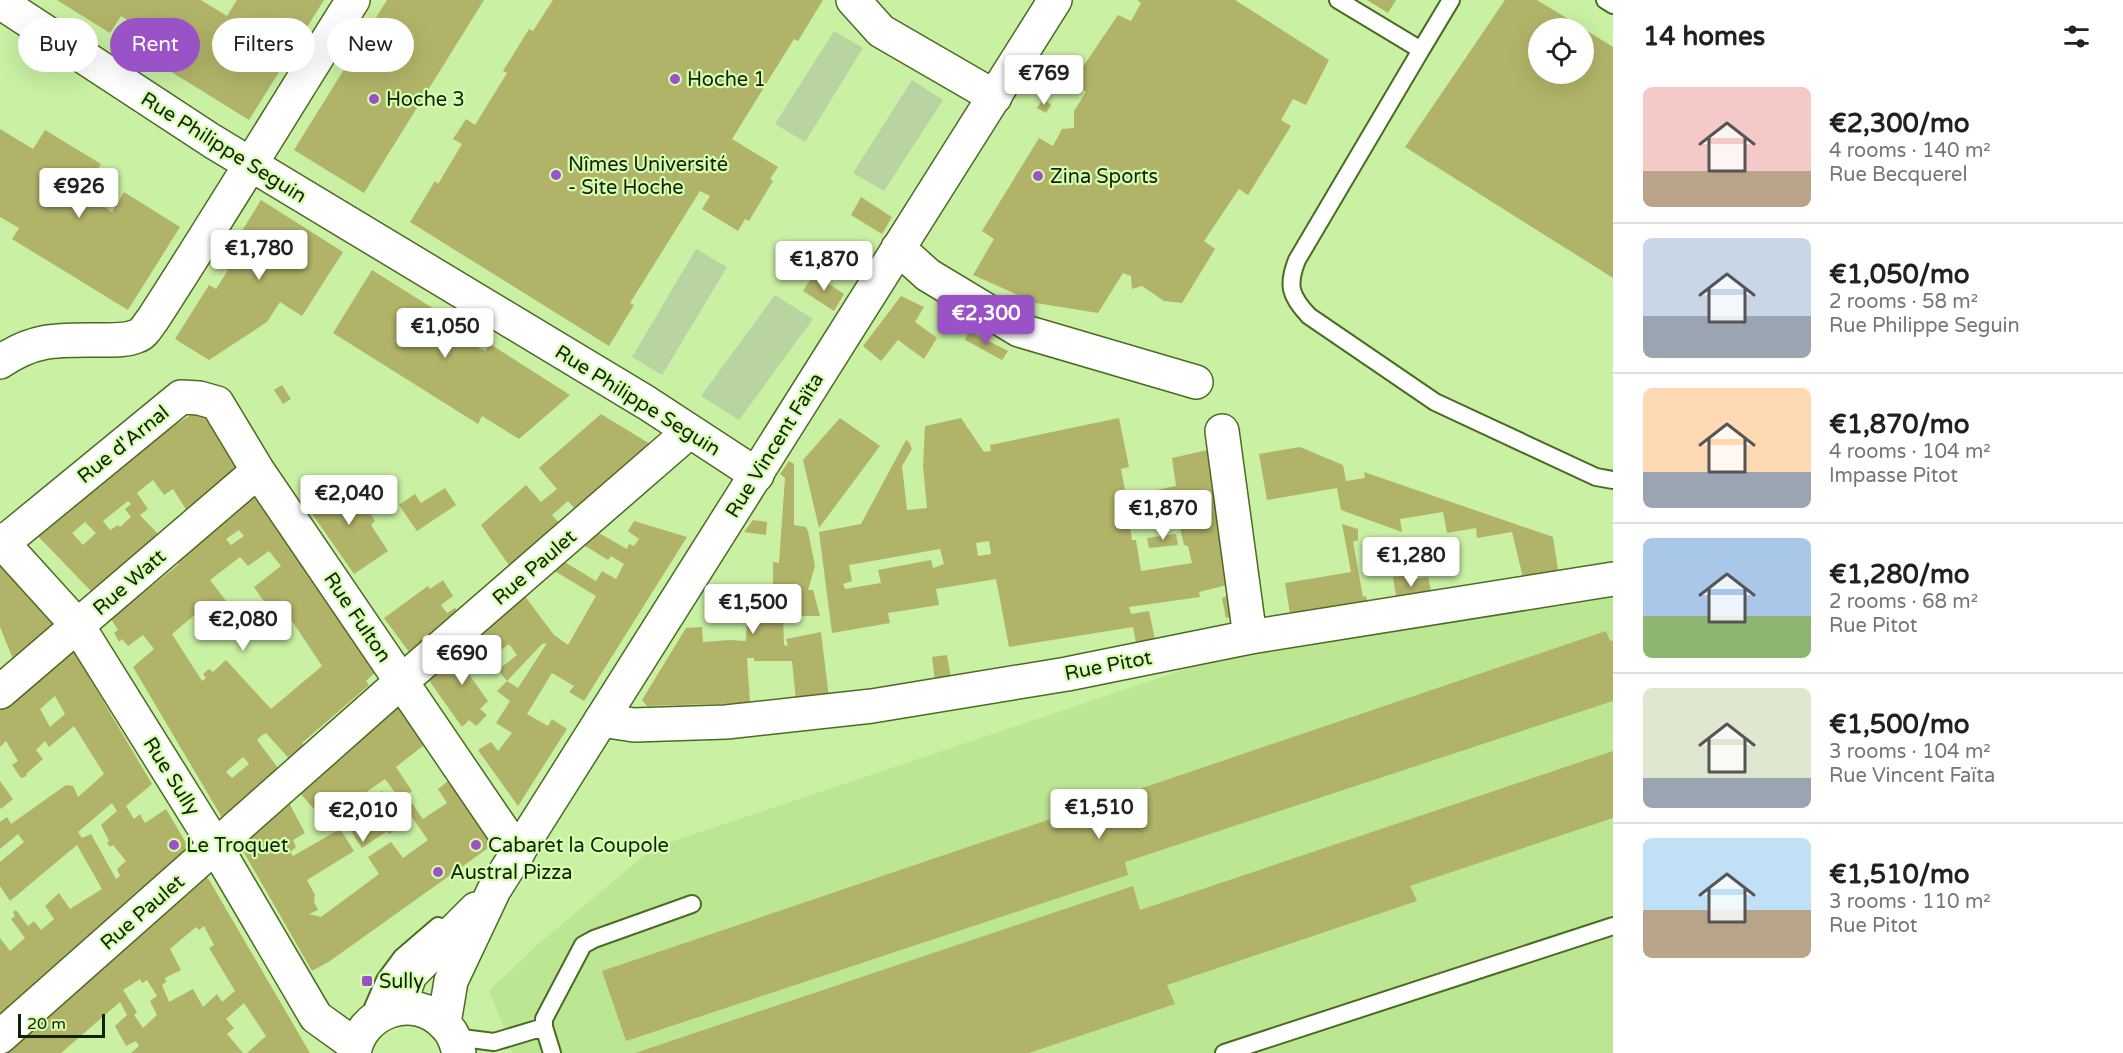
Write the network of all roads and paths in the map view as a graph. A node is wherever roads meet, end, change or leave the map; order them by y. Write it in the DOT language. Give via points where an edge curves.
graph roads {
  1 [pos="353,0"];
  2 [pos="853,0"];
  3 [pos="1055,0"];
  4 [pos="1338,0"];
  5 [pos="1451,0"];
  6 [pos="1605,0"];
  7 [pos="0,2"];
  8 [pos="1613,5"];
  9 [pos="1421,50"];
  10 [pos="995,97"];
  11 [pos="250,164"];
  12 [pos="898,248"];
  13 [pos="0,362"];
  14 [pos="1196,382"];
  15 [pos="1222,430"];
  16 [pos="690,431"];
  17 [pos="258,471"];
  18 [pos="757,475"];
  19 [pos="1613,480"];
  20 [pos="2,542"];
  21 [pos="1613,579"];
  22 [pos="78,626"];
  23 [pos="1250,637"];
  24 [pos="402,681"];
  25 [pos="0,692"];
  26 [pos="601,720"];
  27 [pos="216,847"];
  28 [pos="518,853"];
  29 [pos="494,890"];
  30 [pos="692,904"];
  31 [pos="1613,926"];
  32 [pos="399,1007"];
  33 [pos="544,1027"];
  34 [pos="0,1037"];
  35 [pos="452,1038"];
  36 [pos="358,1042"];
  37 [pos="552,1053"];
  38 [pos="1224,1053"];
  1 -- 11 [label="street"];
  2 -- 10 [label="street" via="881,31"];
  3 -- 10 [label="street, Rue Vincent Faïta"];
  4 -- 9 [label="lane"];
  5 -- 9 [label="lane"];
  6 -- 8 [label="lane"];
  7 -- 11 [label="street, Rue Philippe Seguin"];
  9 -- 19 [label="lane" via="1297,260 1291,277 1292,293 1309,316 1436,402 1596,477"];
  10 -- 12 [label="street, Rue Vincent Faïta"];
  11 -- 13 [label="street" via="140,336 126,340 39,343"];
  11 -- 16 [label="street, Rue Philippe Seguin"];
  12 -- 14 [label="street" via="928,275 1019,330"];
  12 -- 18 [label="street, Rue Vincent Faïta"];
  15 -- 23 [label="street"];
  16 -- 18 [label="street, Rue Philippe Seguin"];
  16 -- 24 [label="street, Rue Paulet"];
  17 -- 20 [label="street, Rue d'Arnal" via="217,403 181,397"];
  17 -- 22 [label="street, Rue Watt"];
  17 -- 24 [label="street, Rue Fulton"];
  18 -- 26 [label="street, Rue Vincent Faïta"];
  20 -- 22 [label="street, Rue Sully"];
  21 -- 23 [label="street, Rue Pitot"];
  22 -- 25 [label="street, Rue Watt"];
  22 -- 27 [label="street, Rue Sully"];
  23 -- 26 [label="street, Rue Pitot" via="1067,674 872,706 726,722 634,725"];
  24 -- 27 [label="street, Rue Paulet"];
  24 -- 28 [label="street, Rue Fulton"];
  26 -- 28 [label="street, Rue Vincent Faïta"];
  27 -- 34 [label="street, Rue Paulet"];
  27 -- 36 [label="street, Rue Sully" via="316,1017"];
  28 -- 29 [label="street, Rue Vincent Faïta"];
  29 -- 32 [label="street, Rue Vincent Faïta" via="411,975"];
  29 -- 35 [label="street, Rue Vincent Faïta" via="451,981"];
  29 -- 36 [label="lane" via="447,918 402,957 385,980"];
  30 -- 33 [label="lane" via="584,945 548,1010"];
  31 -- 38 [label="lane"];
  32 -- 35 [label="street" via="431,1013"];
  32 -- 36 [label="street" via="375,1017"];
  33 -- 35 [label="lane" via="494,1042"];
  33 -- 37 [label="lane"];
}
